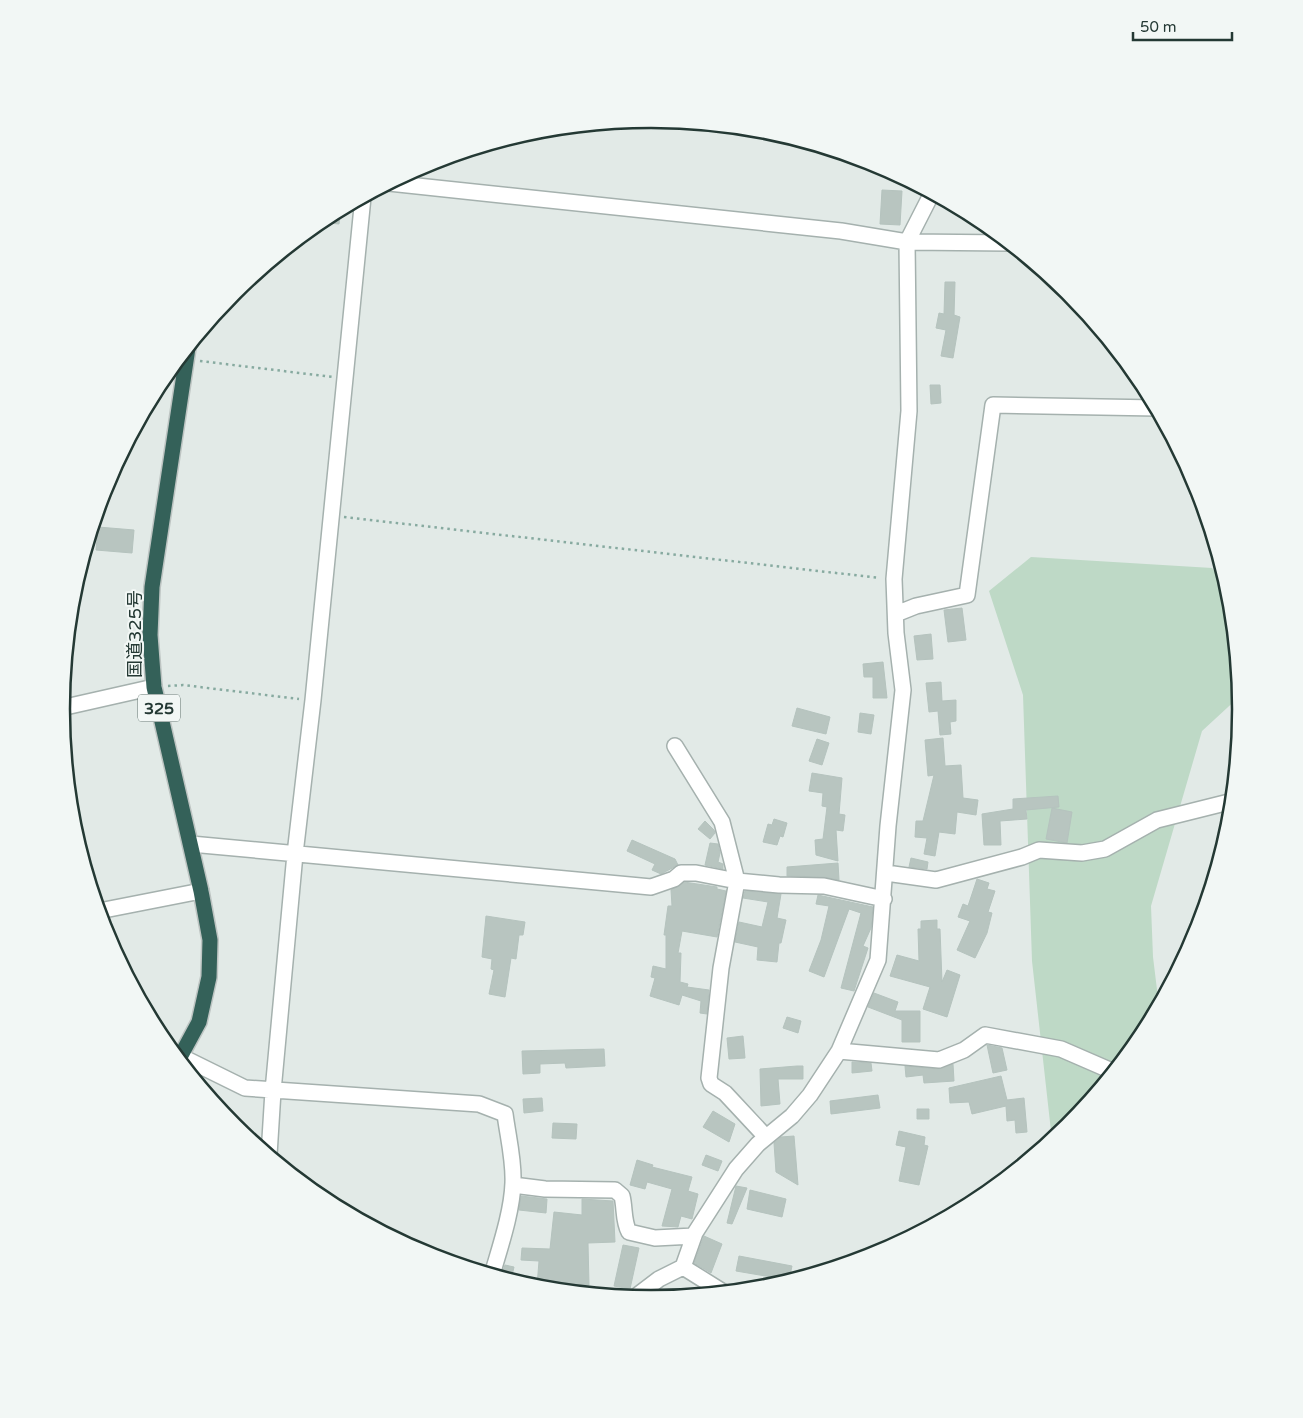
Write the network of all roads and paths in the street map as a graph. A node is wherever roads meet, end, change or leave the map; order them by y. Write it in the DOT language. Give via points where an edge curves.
graph roads {
  1 [pos="400,184"];
  2 [pos="929,198"];
  3 [pos="363,204"];
  4 [pos="907,242"];
  5 [pos="997,242"];
  6 [pos="189,356"];
  7 [pos="183,365"];
  8 [pos="344,379"];
  9 [pos="1149,408"];
  10 [pos="330,515"];
  11 [pos="894,579"];
  12 [pos="896,614"];
  13 [pos="154,687"];
  14 [pos="313,700"];
  15 [pos="70,706"];
  16 [pos="675,746"];
  17 [pos="1225,803"];
  18 [pos="191,844"];
  19 [pos="295,854"];
  20 [pos="886,873"];
  21 [pos="737,881"];
  22 [pos="201,890"];
  23 [pos="884,899"];
  24 [pos="106,910"];
  25 [pos="181,1051"];
  26 [pos="839,1051"];
  27 [pos="190,1062"];
  28 [pos="1108,1069"];
  29 [pos="272,1091"];
  30 [pos="766,1137"];
  31 [pos="269,1147"];
  32 [pos="513,1185"];
  33 [pos="694,1236"];
  34 [pos="683,1267"];
  35 [pos="494,1269"];
  36 [pos="715,1287"];
  37 [pos="645,1290"];
  1 -- 4 [label="street" via="841,231"];
  2 -- 4 [label="street"];
  3 -- 8 [label="street"];
  4 -- 5 [label="street"];
  4 -- 11 [label="street" via="910,411"];
  6 -- 8 [label="path"];
  7 -- 13 [label="highway, 国道325号 / 325" via="152,587 150,635"];
  8 -- 10 [label="street"];
  9 -- 12 [label="street" via="993,404 967,595 916,606"];
  10 -- 11 [label="path"];
  10 -- 14 [label="street"];
  11 -- 12 [label="street"];
  12 -- 20 [label="street" via="903,690"];
  13 -- 14 [label="path" via="183,685"];
  13 -- 15 [label="street"];
  13 -- 18 [label="highway, 国道325号 / 325"];
  14 -- 19 [label="street"];
  16 -- 21 [label="street" via="722,822"];
  17 -- 20 [label="street" via="1156,820 1105,850 1082,853 1039,850 936,880"];
  18 -- 19 [label="street"];
  18 -- 22 [label="highway, 国道325号 / 325"];
  19 -- 21 [label="street" via="650,887 681,873"];
  19 -- 29 [label="street"];
  20 -- 23 [label="street"];
  21 -- 23 [label="street" via="824,886"];
  21 -- 30 [label="street" via="724,952 708,1078"];
  22 -- 24 [label="street"];
  22 -- 25 [label="highway, 国道325号 / 325" via="210,940 209,977 198,1022"];
  23 -- 26 [label="street" via="878,960"];
  26 -- 28 [label="street" via="939,1060 964,1050 985,1035 1061,1049"];
  26 -- 30 [label="street" via="810,1095 792,1116"];
  27 -- 29 [label="street" via="244,1088"];
  29 -- 31 [label="street"];
  29 -- 32 [label="street" via="479,1104 505,1114"];
  30 -- 33 [label="street" via="736,1169"];
  32 -- 33 [label="street" via="615,1190 622,1196 626,1210 624,1224 629,1232 655,1238"];
  32 -- 35 [label="street"];
  33 -- 34 [label="street"];
  34 -- 36 [label="street"];
  34 -- 37 [label="street"];
}
